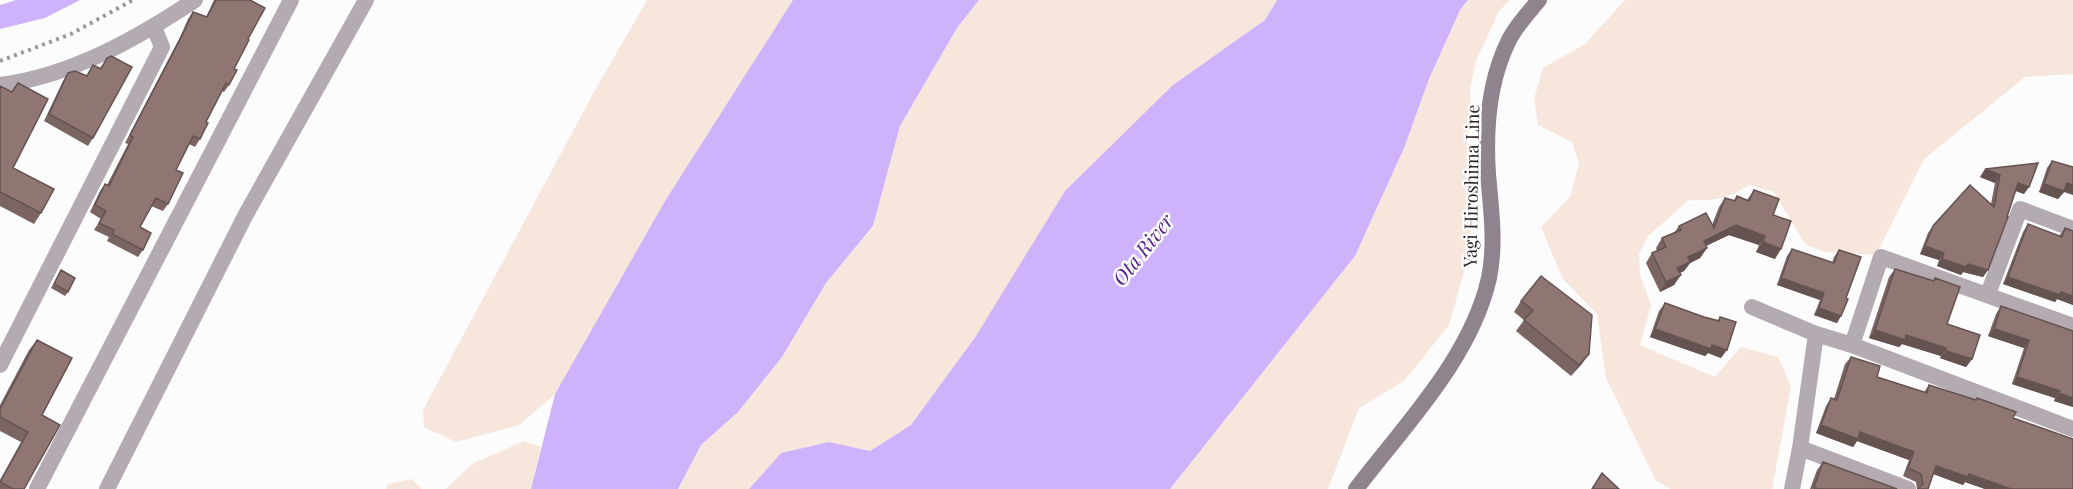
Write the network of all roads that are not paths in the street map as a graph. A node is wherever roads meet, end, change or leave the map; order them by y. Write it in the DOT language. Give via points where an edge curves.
graph roads {
  1 [pos="195,0"];
  2 [pos="291,0"];
  3 [pos="366,0"];
  4 [pos="1539,0"];
  5 [pos="154,27"];
  6 [pos="0,85"];
  7 [pos="2073,229"];
  8 [pos="1988,294"];
  9 [pos="1752,307"];
  10 [pos="2073,326"];
  11 [pos="1816,334"];
  12 [pos="1852,345"];
  13 [pos="0,365"];
  14 [pos="2073,429"];
  15 [pos="1800,448"];
  16 [pos="37,489"];
  17 [pos="107,489"];
  18 [pos="1356,489"];
  19 [pos="1792,489"];
  20 [pos="1908,489"];
  1 -- 5 [label="street"];
  2 -- 16 [label="street"];
  3 -- 17 [label="street" via="245,216"];
  4 -- 18 [label="main road, Yagi Hiroshima Line" via="1509,38 1496,74 1488,118 1493,228 1489,278 1477,316 1444,376"];
  5 -- 6 [label="street" via="91,60"];
  5 -- 13 [label="street" via="162,47"];
  7 -- 8 [label="street" via="2020,209"];
  8 -- 10 [label="street"];
  8 -- 12 [label="street" via="1881,256"];
  9 -- 11 [label="street"];
  11 -- 12 [label="street"];
  11 -- 15 [label="street"];
  12 -- 14 [label="street"];
  15 -- 19 [label="street"];
  15 -- 20 [label="street"];
}
